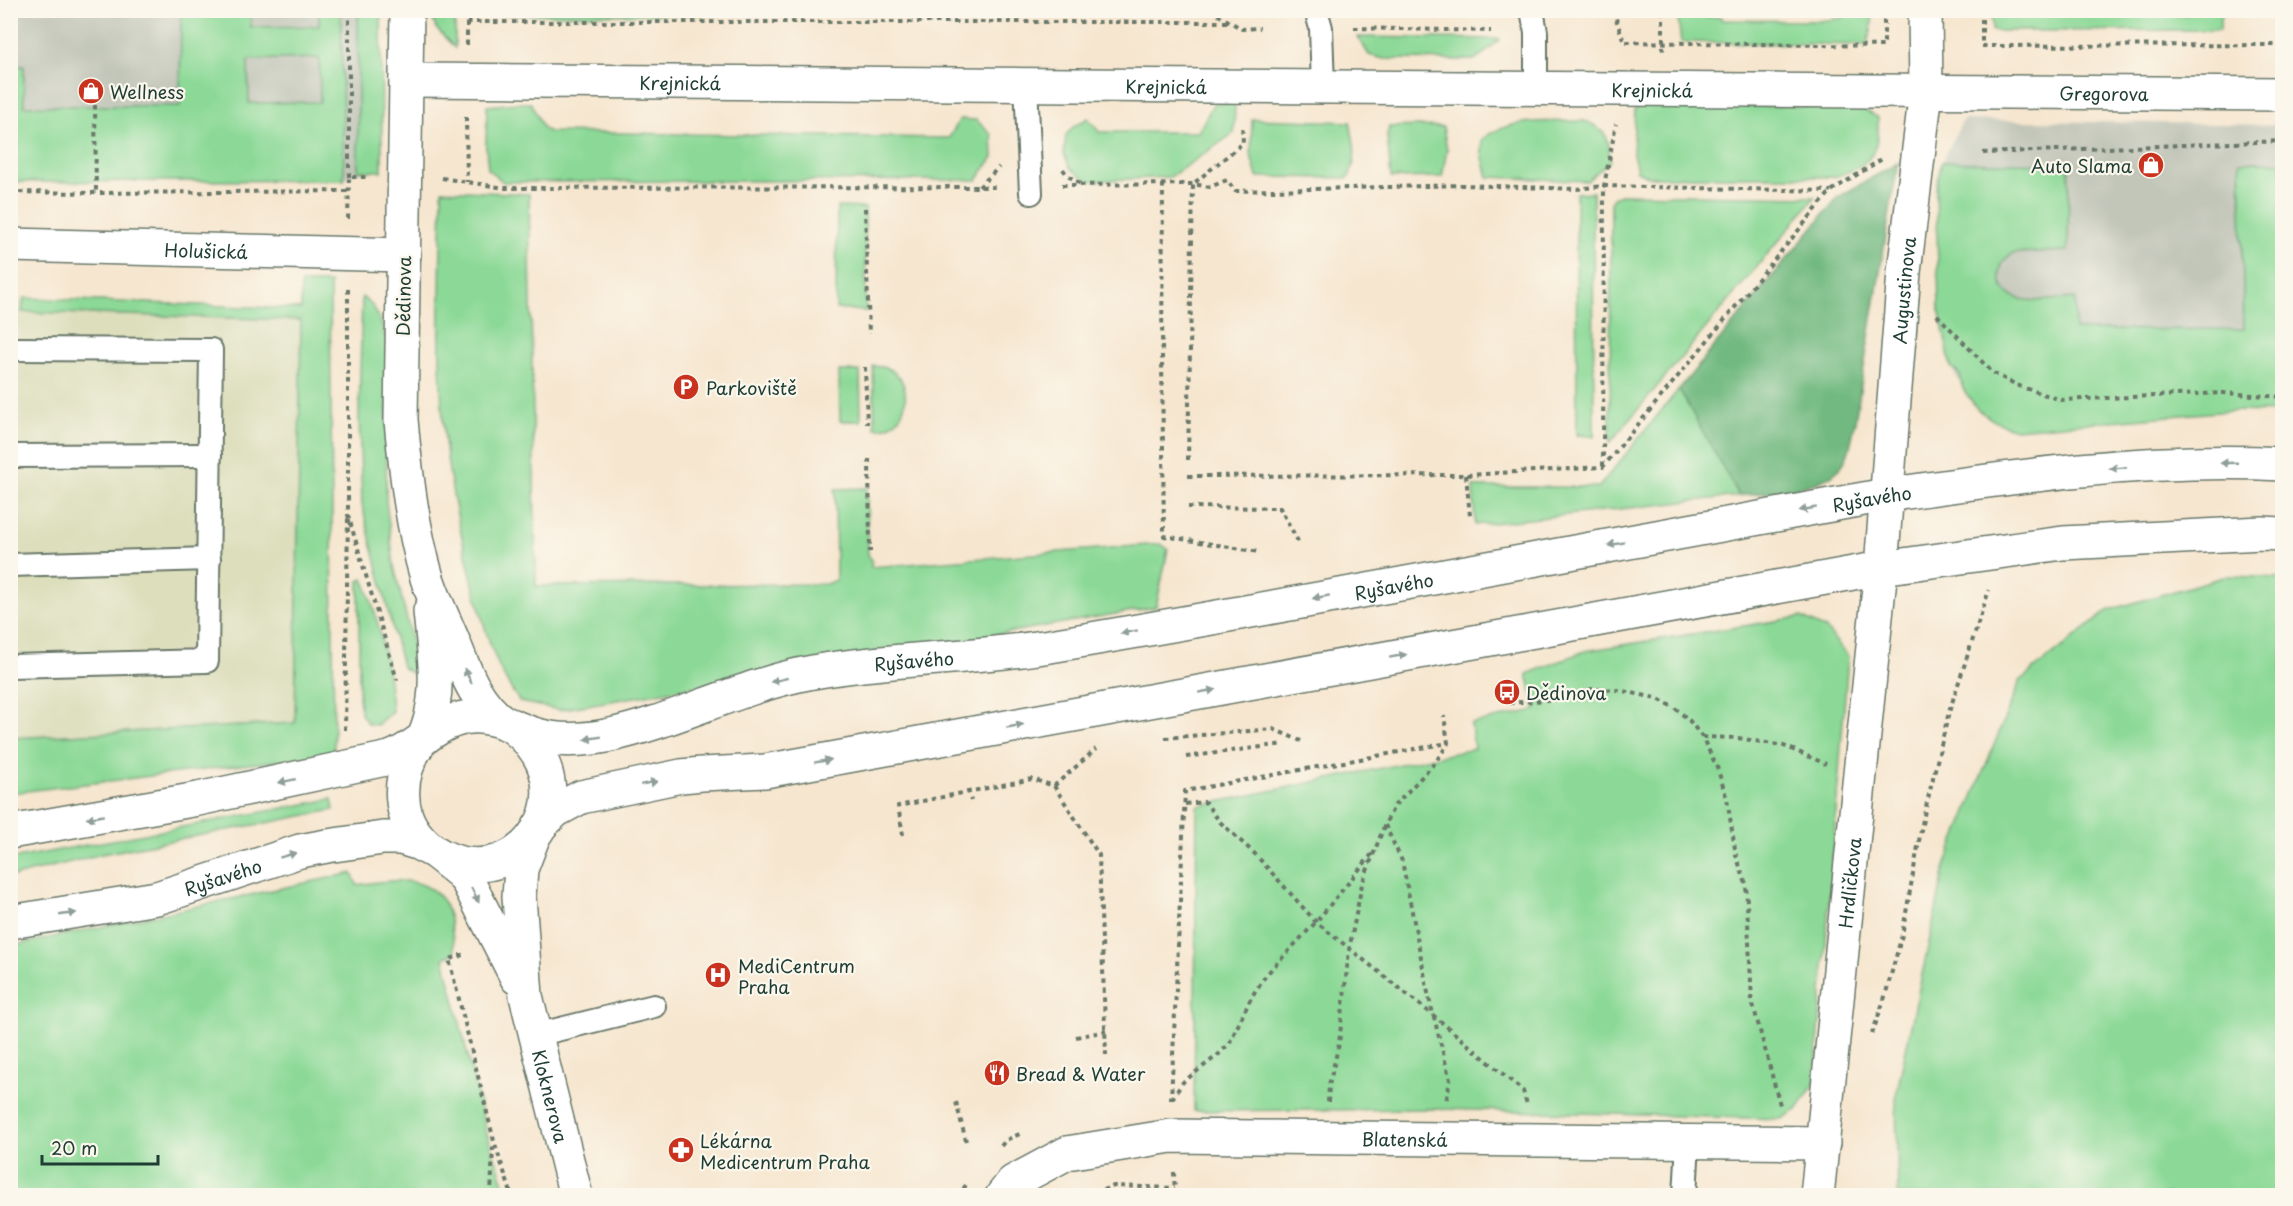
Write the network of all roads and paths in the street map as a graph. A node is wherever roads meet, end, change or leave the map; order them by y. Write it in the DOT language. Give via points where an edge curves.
graph roads {
  1 [pos="349,10"];
  2 [pos="407,10"];
  3 [pos="467,10"];
  4 [pos="1210,10"];
  5 [pos="1316,10"];
  6 [pos="1532,10"];
  7 [pos="1613,10"];
  8 [pos="1884,10"];
  9 [pos="1925,10"];
  10 [pos="1982,10"];
  11 [pos="467,22"];
  12 [pos="1230,22"];
  13 [pos="1260,28"];
  14 [pos="1354,28"];
  15 [pos="1491,31"];
  16 [pos="2283,45"];
  17 [pos="467,48"];
  18 [pos="406,80"];
  19 [pos="1026,84"];
  20 [pos="1323,87"];
  21 [pos="1536,88"];
  22 [pos="1926,91"];
  23 [pos="2283,94"];
  24 [pos="95,105"];
  25 [pos="467,107"];
  26 [pos="1618,115"];
  27 [pos="1242,120"];
  28 [pos="2283,141"];
  29 [pos="1983,153"];
  30 [pos="1890,154"];
  31 [pos="999,166"];
  32 [pos="1062,167"];
  33 [pos="349,177"];
  34 [pos="375,177"];
  35 [pos="439,178"];
  36 [pos="467,182"];
  37 [pos="1163,184"];
  38 [pos="1193,184"];
  39 [pos="1083,186"];
  40 [pos="1604,186"];
  41 [pos="979,188"];
  42 [pos="1031,189"];
  43 [pos="349,191"];
  44 [pos="1831,191"];
  45 [pos="10,192"];
  46 [pos="96,193"];
  47 [pos="865,208"];
  48 [pos="348,220"];
  49 [pos="10,245"];
  50 [pos="404,255"];
  51 [pos="1904,272"];
  52 [pos="348,282"];
  53 [pos="869,334"];
  54 [pos="10,349"];
  55 [pos="865,367"];
  56 [pos="2283,397"];
  57 [pos="867,424"];
  58 [pos="210,455"];
  59 [pos="10,456"];
  60 [pos="869,459"];
  61 [pos="1188,460"];
  62 [pos="2283,464"];
  63 [pos="1603,467"];
  64 [pos="1466,475"];
  65 [pos="1188,476"];
  66 [pos="1886,495"];
  67 [pos="1188,507"];
  68 [pos="348,515"];
  69 [pos="1470,516"];
  70 [pos="2283,534"];
  71 [pos="1300,545"];
  72 [pos="2000,550"];
  73 [pos="870,552"];
  74 [pos="1259,552"];
  75 [pos="208,559"];
  76 [pos="10,565"];
  77 [pos="1881,568"];
  78 [pos="428,580"];
  79 [pos="10,666"];
  80 [pos="399,689"];
  81 [pos="1509,703"];
  82 [pos="1444,716"];
  83 [pos="508,724"];
  84 [pos="1702,737"];
  85 [pos="1160,739"];
  86 [pos="345,740"];
  87 [pos="421,741"];
  88 [pos="1301,741"];
  89 [pos="1448,743"];
  90 [pos="1284,744"];
  91 [pos="1098,747"];
  92 [pos="1186,758"];
  93 [pos="1861,767"];
  94 [pos="1054,786"];
  95 [pos="968,790"];
  96 [pos="971,801"];
  97 [pos="1185,804"];
  98 [pos="1385,824"];
  99 [pos="537,831"];
  100 [pos="10,832"];
  101 [pos="903,835"];
  102 [pos="1374,851"];
  103 [pos="434,852"];
  104 [pos="10,922"];
  105 [pos="1316,922"];
  106 [pos="459,946"];
  107 [pos="1349,950"];
  108 [pos="526,996"];
  109 [pos="654,1006"];
  110 [pos="1433,1015"];
  111 [pos="1106,1031"];
  112 [pos="536,1035"];
  113 [pos="1076,1037"];
  114 [pos="1870,1040"];
  115 [pos="1106,1055"];
  116 [pos="956,1102"];
  117 [pos="1327,1138"];
  118 [pos="1440,1139"];
  119 [pos="1537,1140"];
  120 [pos="494,1141"];
  121 [pos="966,1141"];
  122 [pos="1688,1141"];
  123 [pos="1790,1142"];
  124 [pos="1822,1143"];
  125 [pos="1175,1188"];
  126 [pos="491,1196"];
  127 [pos="513,1196"];
  128 [pos="576,1196"];
  129 [pos="1002,1196"];
  130 [pos="1086,1196"];
  131 [pos="1685,1196"];
  132 [pos="1817,1196"];
  1 -- 33 [label="path"];
  2 -- 18 [label="street, Dědinova"];
  3 -- 11 [label="path"];
  4 -- 12 [label="path"];
  5 -- 20 [label="lane" via="1321,28"];
  6 -- 21 [label="lane"];
  7 -- 8 [label="path" via="1624,42 1884,46"];
  9 -- 22 [label="street, Augustinova"];
  10 -- 16 [label="path" via="1982,46"];
  11 -- 12 [label="path"];
  11 -- 17 [label="path"];
  12 -- 13 [label="path" via="1242,29"];
  14 -- 15 [label="path"];
  18 -- 19 [label="street, Krejnická"];
  18 -- 50 [label="street, Dědinova"];
  19 -- 20 [label="street, Krejnická"];
  19 -- 42 [label="lane"];
  20 -- 21 [label="street, Krejnická"];
  21 -- 22 [label="street, Krejnická"];
  22 -- 23 [label="street, Gregorova"];
  22 -- 51 [label="street, Augustinova"];
  24 -- 46 [label="path"];
  25 -- 36 [label="path"];
  26 -- 40 [label="path"];
  27 -- 38 [label="path" via="1243,143"];
  28 -- 29 [label="path"];
  30 -- 44 [label="path"];
  31 -- 41 [label="path"];
  32 -- 39 [label="path"];
  33 -- 34 [label="path"];
  33 -- 43 [label="path"];
  35 -- 36 [label="path"];
  36 -- 41 [label="path" via="505,188"];
  37 -- 38 [label="path"];
  37 -- 39 [label="path"];
  37 -- 74 [label="path" via="1164,536"];
  38 -- 40 [label="path" via="1210,187 1227,180 1235,191"];
  38 -- 61 [label="path"];
  39 -- 42 [label="path"];
  40 -- 44 [label="path"];
  40 -- 63 [label="path"];
  41 -- 42 [label="path"];
  43 -- 46 [label="path"];
  43 -- 48 [label="path"];
  44 -- 63 [label="path"];
  45 -- 46 [label="path"];
  47 -- 53 [label="path"];
  49 -- 50 [label="street, Holušická"];
  50 -- 78 [label="street, Dědinova" via="401,420 414,526"];
  51 -- 56 [label="path" via="1941,320 1993,374 2061,400 2224,393"];
  51 -- 66 [label="street, Augustinova"];
  52 -- 68 [label="path"];
  54 -- 58 [label="lane" via="211,350"];
  55 -- 57 [label="path"];
  58 -- 59 [label="lane"];
  58 -- 75 [label="lane"];
  60 -- 73 [label="path"];
  62 -- 66 [label="street, Ryšavého, one-way" via="2252,462 2019,475"];
  63 -- 64 [label="path"];
  64 -- 65 [label="path"];
  64 -- 69 [label="path"];
  66 -- 77 [label="street, Augustinova"];
  66 -- 83 [label="street, Ryšavého, one-way" via="1047,646 815,672 767,683 606,736 560,740"];
  67 -- 71 [label="path" via="1280,508"];
  68 -- 80 [label="path"];
  68 -- 86 [label="path"];
  70 -- 72 [label="street, Ryšavého" via="2063,543"];
  72 -- 77 [label="street, Ryšavého"];
  72 -- 114 [label="path" via="1949,712 1923,819 1902,935"];
  75 -- 76 [label="lane"];
  75 -- 79 [label="lane" via="207,661"];
  77 -- 93 [label="street, Hrdličkova"];
  99 -- 77 [label="street, Ryšavého, one-way" via="555,811 582,797 681,776 765,771"];
  83 -- 78 [label="street, Dědinova, one-way" via="484,705 472,684"];
  78 -- 87 [label="street, Dědinova" via="435,685 432,712"];
  81 -- 84 [label="path" via="1559,699 1592,689 1618,690 1656,698 1675,708"];
  82 -- 89 [label="path"];
  83 -- 87 [label="street, Ryšavého" via="474,716 457,719 441,725"];
  83 -- 99 [label="street, Ryšavého" via="534,745 546,768 549,804"];
  84 -- 93 [label="path" via="1784,746 1826,765"];
  84 -- 123 [label="path" via="1717,767 1746,885 1752,1000"];
  85 -- 88 [label="path" via="1273,729"];
  87 -- 100 [label="street, Ryšavého, one-way" via="390,758 198,799"];
  87 -- 103 [label="street, Ryšavého" via="411,754 403,777 403,805 413,830"];
  89 -- 97 [label="path" via="1185,791"];
  89 -- 98 [label="path" via="1434,764 1395,805"];
  90 -- 92 [label="path"];
  91 -- 94 [label="path"];
  93 -- 124 [label="street, Hrdličkova"];
  94 -- 95 [label="path" via="1032,779"];
  94 -- 111 [label="path" via="1098,855"];
  95 -- 96 [label="path"];
  95 -- 101 [label="path" via="898,806"];
  97 -- 105 [label="path" via="1205,802"];
  97 -- 105 [label="path" via="1171,1100 1183,1082 1229,1044 1266,975"];
  98 -- 102 [label="path"];
  98 -- 110 [label="path" via="1402,861"];
  99 -- 103 [label="street, Ryšavého" via="511,855 486,863 460,863"];
  99 -- 108 [label="street, Kloknerova" via="521,869 519,896"];
  102 -- 105 [label="path"];
  102 -- 107 [label="path" via="1362,884"];
  104 -- 103 [label="street, Ryšavého, one-way" via="157,898 300,851 327,846 401,838"];
  103 -- 108 [label="street, Kloknerova, one-way" via="468,882"];
  105 -- 107 [label="path"];
  106 -- 120 [label="path" via="461,956 449,959"];
  107 -- 110 [label="path"];
  107 -- 117 [label="path" via="1339,1044 1329,1085"];
  108 -- 112 [label="street, Kloknerova"];
  109 -- 112 [label="lane"];
  110 -- 118 [label="path" via="1450,1080"];
  110 -- 119 [label="path" via="1523,1091"];
  111 -- 113 [label="path"];
  111 -- 115 [label="path"];
  112 -- 128 [label="street, Kloknerova"];
  116 -- 121 [label="path"];
  117 -- 118 [label="street, Blatenská"];
  117 -- 129 [label="street, Blatenská" via="1171,1136 1067,1153 1013,1182"];
  118 -- 119 [label="street, Blatenská"];
  119 -- 122 [label="street, Blatenská"];
  120 -- 126 [label="path"];
  120 -- 127 [label="path"];
  122 -- 123 [label="street, Blatenská"];
  122 -- 131 [label="lane"];
  123 -- 124 [label="street, Blatenská"];
  124 -- 132 [label="street, Hrdličkova"];
  125 -- 130 [label="path" via="1114,1186"];
}
